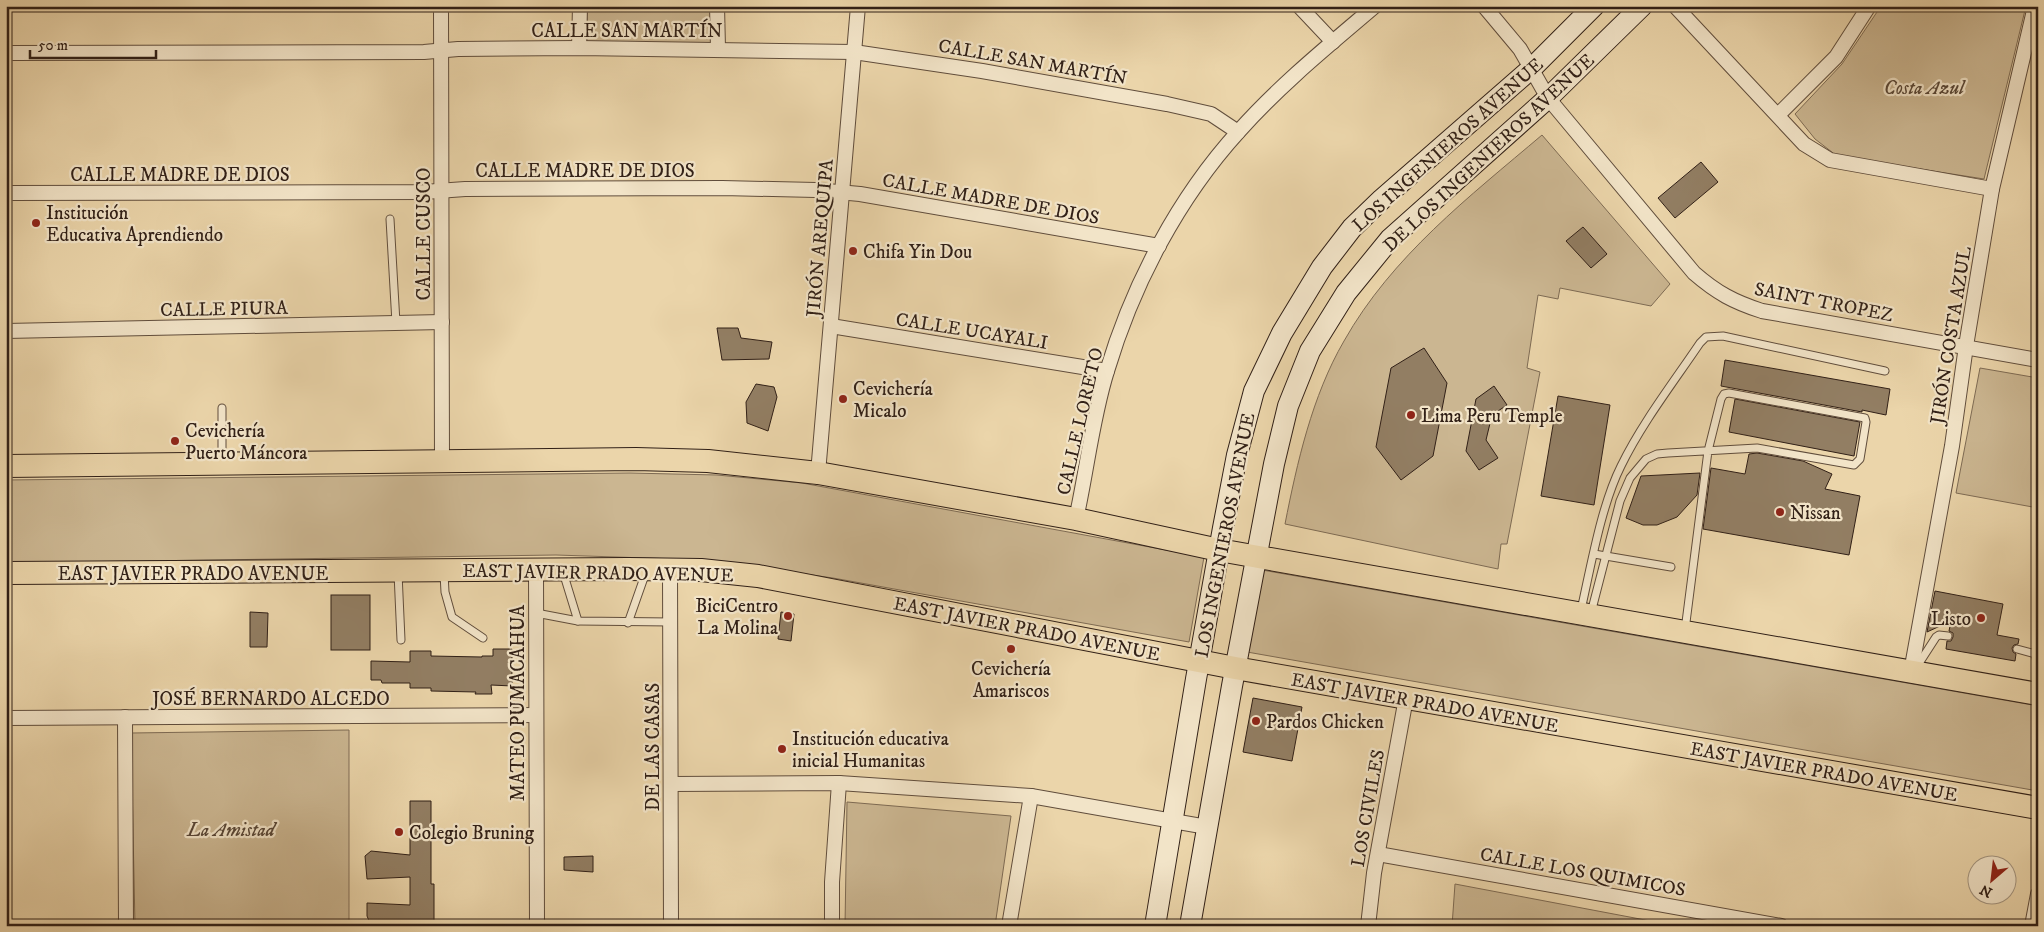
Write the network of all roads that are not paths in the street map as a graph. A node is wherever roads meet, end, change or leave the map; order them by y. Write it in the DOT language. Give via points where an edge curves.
graph roads {
  1 [pos="441,6"];
  2 [pos="580,6"];
  3 [pos="717,6"];
  4 [pos="858,6"];
  5 [pos="1299,6"];
  6 [pos="1375,6"];
  7 [pos="1484,6"];
  8 [pos="1594,6"];
  9 [pos="1642,6"];
  10 [pos="1675,6"];
  11 [pos="1869,6"];
  12 [pos="2035,6"];
  13 [pos="1333,42"];
  14 [pos="580,48"];
  15 [pos="718,48"];
  16 [pos="442,50"];
  17 [pos="854,52"];
  18 [pos="6,53"];
  19 [pos="1532,68"];
  20 [pos="1548,98"];
  21 [pos="1778,115"];
  22 [pos="1238,132"];
  23 [pos="1992,189"];
  24 [pos="441,191"];
  25 [pos="6,193"];
  26 [pos="842,193"];
  27 [pos="390,219"];
  28 [pos="1159,246"];
  29 [pos="442,322"];
  30 [pos="396,323"];
  31 [pos="831,326"];
  32 [pos="6,330"];
  33 [pos="1966,346"];
  34 [pos="2038,360"];
  35 [pos="1107,371"];
  36 [pos="1885,371"];
  37 [pos="222,408"];
  38 [pos="1708,451"];
  39 [pos="442,462"];
  40 [pos="222,465"];
  41 [pos="6,466"];
  42 [pos="818,473"];
  43 [pos="1076,519"];
  44 [pos="1219,550"];
  45 [pos="1594,554"];
  46 [pos="1605,556"];
  47 [pos="1255,557"];
  48 [pos="1671,567"];
  49 [pos="562,569"];
  50 [pos="647,569"];
  51 [pos="670,569"];
  52 [pos="536,570"];
  53 [pos="444,571"];
  54 [pos="398,572"];
  55 [pos="6,573"];
  56 [pos="536,613"];
  57 [pos="1585,615"];
  58 [pos="578,621"];
  59 [pos="671,622"];
  60 [pos="628,623"];
  61 [pos="1685,633"];
  62 [pos="1948,636"];
  63 [pos="483,638"];
  64 [pos="401,640"];
  65 [pos="2017,649"];
  66 [pos="1199,661"];
  67 [pos="2038,666"];
  68 [pos="1235,668"];
  69 [pos="1913,672"];
  70 [pos="2038,694"];
  71 [pos="1406,698"];
  72 [pos="536,716"];
  73 [pos="6,718"];
  74 [pos="125,718"];
  75 [pos="839,783"];
  76 [pos="671,784"];
  77 [pos="1031,796"];
  78 [pos="2038,808"];
  79 [pos="1172,820"];
  80 [pos="1207,827"];
  81 [pos="1378,854"];
  82 [pos="2038,894"];
  83 [pos="126,926"];
  84 [pos="537,926"];
  85 [pos="671,926"];
  86 [pos="832,926"];
  87 [pos="1009,926"];
  88 [pos="1155,926"];
  89 [pos="1190,926"];
  90 [pos="1368,926"];
  91 [pos="1781,926"];
  92 [pos="2032,926"];
  1 -- 16 [label="street, CALLE CUSCO"];
  2 -- 14 [label="street"];
  3 -- 15 [label="street"];
  4 -- 17 [label="street, JIRÓN AREQUIPA"];
  5 -- 13 [label="street"];
  6 -- 13 [label="street, CALLE LORETO"];
  7 -- 19 [label="street, SAINT TROPEZ"];
  8 -- 19 [label="street, LOS INGENIEROS AVENUE"];
  9 -- 20 [label="street, DE LOS INGENIEROS AVENUE"];
  10 -- 21 [label="street"];
  11 -- 21 [label="street" via="1836,57"];
  12 -- 23 [label="street, JIRÓN COSTA AZUL"];
  13 -- 22 [label="street, CALLE LORETO"];
  14 -- 15 [label="street, CALLE SAN MARTÍN"];
  14 -- 16 [label="street, CALLE SAN MARTÍN"];
  15 -- 17 [label="street, CALLE SAN MARTÍN"];
  16 -- 18 [label="street, CALLE SAN MARTÍN"];
  16 -- 24 [label="street, CALLE CUSCO"];
  17 -- 22 [label="street, CALLE SAN MARTÍN" via="982,70 1167,104 1211,114"];
  17 -- 26 [label="street, JIRÓN AREQUIPA"];
  19 -- 20 [label="street, SAINT TROPEZ"];
  19 -- 44 [label="street, LOS INGENIEROS AVENUE" via="1382,199 1352,228 1322,266 1282,334 1254,392 1237,455"];
  20 -- 33 [label="street, SAINT TROPEZ" via="1694,273 1713,290 1762,311"];
  20 -- 47 [label="street, DE LOS INGENIEROS AVENUE" via="1390,239 1346,293 1310,351 1288,406"];
  21 -- 23 [label="street" via="1804,144 1830,160"];
  22 -- 28 [label="street, CALLE LORETO" via="1206,172"];
  23 -- 33 [label="street, JIRÓN COSTA AZUL"];
  24 -- 25 [label="street, CALLE MADRE DE DIOS"];
  24 -- 26 [label="street, CALLE MADRE DE DIOS" via="722,188"];
  24 -- 29 [label="street, CALLE CUSCO"];
  26 -- 28 [label="street, CALLE MADRE DE DIOS"];
  26 -- 31 [label="street, JIRÓN AREQUIPA"];
  27 -- 30 [label="lane"];
  28 -- 35 [label="street, CALLE LORETO" via="1128,311"];
  29 -- 30 [label="street, CALLE PIURA"];
  29 -- 39 [label="street, CALLE CUSCO"];
  30 -- 32 [label="street, CALLE PIURA"];
  31 -- 35 [label="street, CALLE UCAYALI"];
  31 -- 42 [label="street, JIRÓN AREQUIPA"];
  33 -- 34 [label="street, SAINT TROPEZ"];
  33 -- 69 [label="street, JIRÓN COSTA AZUL"];
  35 -- 43 [label="street, CALLE LORETO"];
  36 -- 45 [label="lane" via="1723,336 1706,337 1621,466 1610,492"];
  37 -- 40 [label="lane"];
  38 -- 38 [label="lane" via="1757,448 1854,465 1860,459 1866,422 1860,416 1729,393 1721,399"];
  38 -- 46 [label="lane" via="1657,454 1642,463 1630,478 1620,501"];
  38 -- 61 [label="lane"];
  39 -- 40 [label="main road"];
  39 -- 42 [label="main road" via="672,460"];
  40 -- 41 [label="main road"];
  42 -- 43 [label="main road"];
  43 -- 44 [label="main road"];
  44 -- 47 [label="main road"];
  44 -- 66 [label="street, LOS INGENIEROS AVENUE"];
  45 -- 46 [label="lane"];
  45 -- 57 [label="lane"];
  46 -- 48 [label="lane"];
  46 -- 57 [label="lane"];
  47 -- 57 [label="main road"];
  47 -- 68 [label="street, LOS INGENIEROS AVENUE"];
  49 -- 50 [label="main road, EAST JAVIER PRADO AVENUE"];
  49 -- 52 [label="main road, EAST JAVIER PRADO AVENUE"];
  49 -- 58 [label="lane"];
  50 -- 51 [label="main road, EAST JAVIER PRADO AVENUE"];
  50 -- 60 [label="lane"];
  51 -- 59 [label="street, DE LAS CASAS"];
  51 -- 66 [label="main road, EAST JAVIER PRADO AVENUE" via="784,579"];
  52 -- 53 [label="main road, EAST JAVIER PRADO AVENUE"];
  52 -- 56 [label="street, MATEO PUMACAHUA"];
  53 -- 54 [label="main road, EAST JAVIER PRADO AVENUE"];
  53 -- 63 [label="lane" via="445,592 452,617"];
  54 -- 55 [label="main road, EAST JAVIER PRADO AVENUE"];
  54 -- 64 [label="lane"];
  56 -- 58 [label="lane"];
  56 -- 72 [label="street, MATEO PUMACAHUA"];
  57 -- 61 [label="main road"];
  58 -- 60 [label="lane"];
  59 -- 60 [label="lane"];
  59 -- 76 [label="street, DE LAS CASAS"];
  61 -- 69 [label="main road"];
  62 -- 69 [label="lane" via="1936,637"];
  65 -- 67 [label="lane" via="2035,654"];
  66 -- 68 [label="main road, EAST JAVIER PRADO AVENUE"];
  66 -- 79 [label="street, LOS INGENIEROS AVENUE"];
  68 -- 71 [label="main road, EAST JAVIER PRADO AVENUE"];
  68 -- 80 [label="street, LOS INGENIEROS AVENUE"];
  69 -- 70 [label="main road"];
  71 -- 78 [label="main road, EAST JAVIER PRADO AVENUE"];
  71 -- 81 [label="street, LOS CIVILES"];
  72 -- 74 [label="street, JOSÉ BERNARDO ALCEDO"];
  72 -- 84 [label="street, MATEO PUMACAHUA"];
  73 -- 74 [label="street, JOSÉ BERNARDO ALCEDO"];
  74 -- 83 [label="street"];
  75 -- 76 [label="street"];
  75 -- 77 [label="street"];
  75 -- 86 [label="street"];
  76 -- 85 [label="street, DE LAS CASAS"];
  77 -- 79 [label="street"];
  77 -- 87 [label="street"];
  79 -- 80 [label="street"];
  79 -- 88 [label="street, LOS INGENIEROS AVENUE"];
  80 -- 89 [label="street, LOS INGENIEROS AVENUE"];
  81 -- 90 [label="street, LOS CIVILES"];
  81 -- 91 [label="street, CALLE LOS QUIMICOS"];
  82 -- 92 [label="street"];
}
